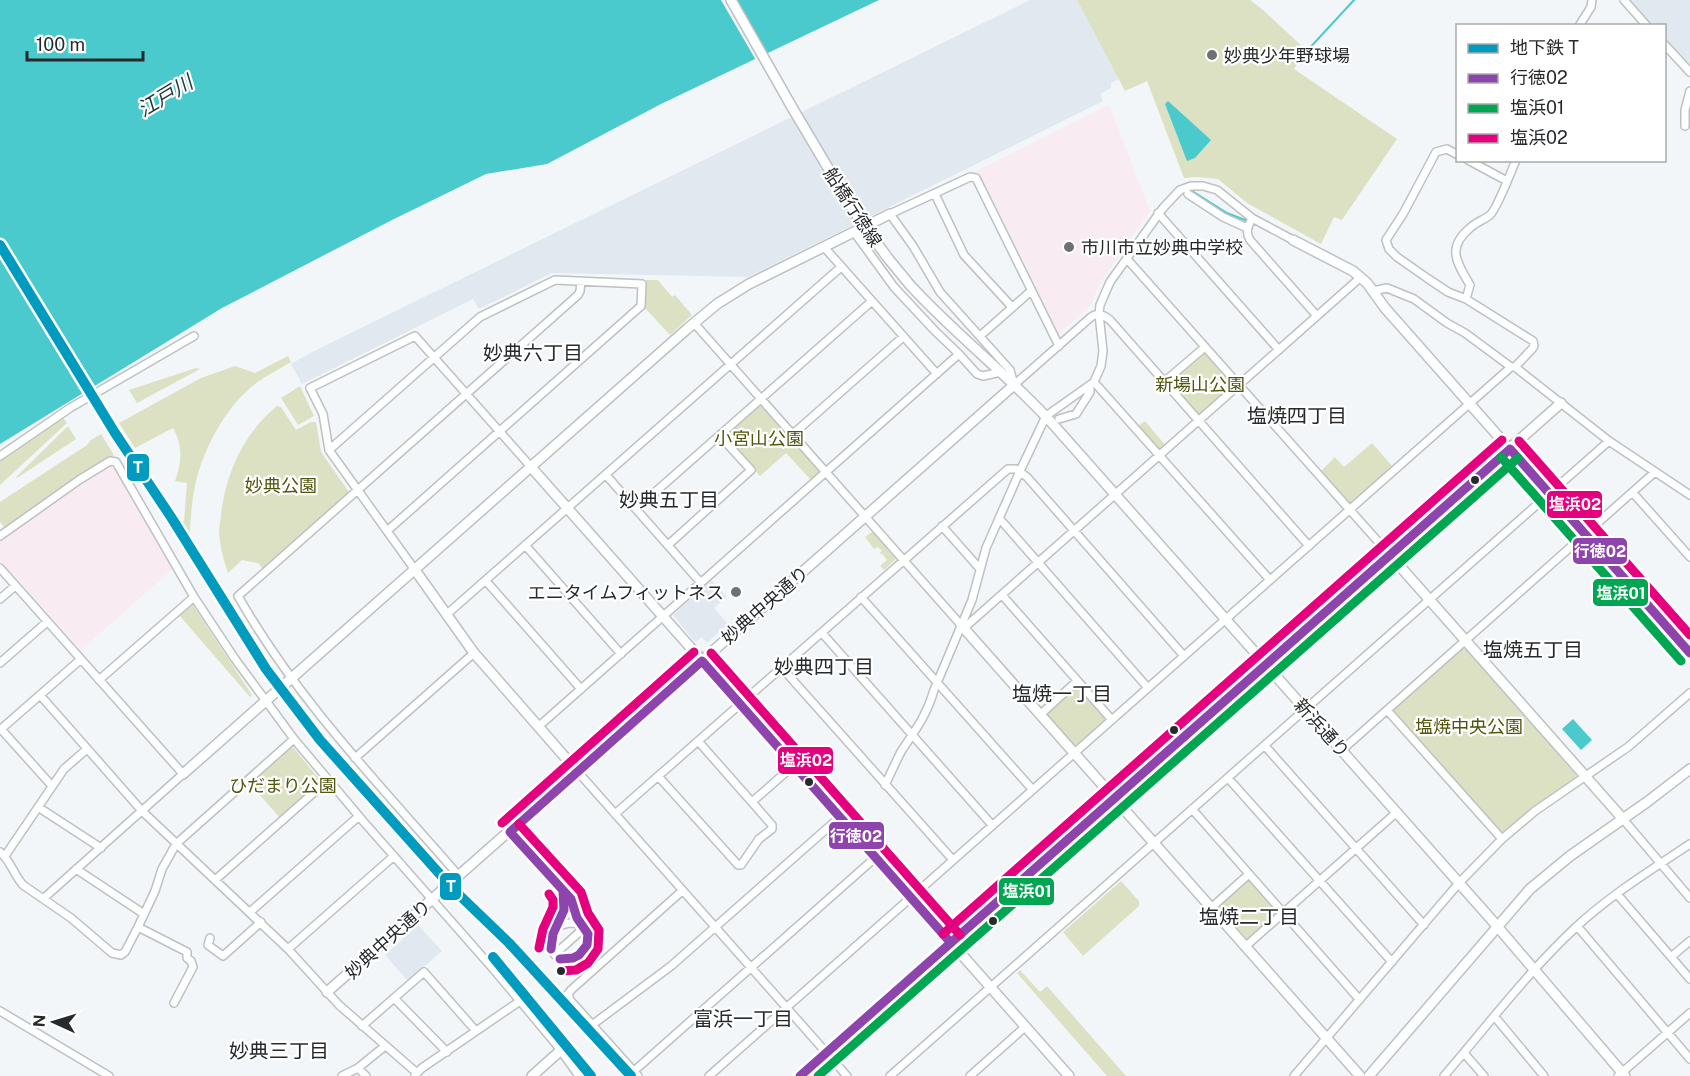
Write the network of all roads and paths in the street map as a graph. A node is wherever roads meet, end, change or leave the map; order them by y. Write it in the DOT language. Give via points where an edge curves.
graph roads {
  1 [pos="731,0"];
  2 [pos="1592,0"];
  3 [pos="1624,0"];
  4 [pos="1580,24"];
  5 [pos="1645,24"];
  6 [pos="1666,45"];
  7 [pos="1690,72"];
  8 [pos="1690,91"];
  9 [pos="1685,126"];
  10 [pos="1456,154"];
  11 [pos="1472,162"];
  12 [pos="1515,162"];
  13 [pos="1507,181"];
  14 [pos="935,194"];
  15 [pos="1188,194"];
  16 [pos="1158,213"];
  17 [pos="890,214"];
  18 [pos="1252,218"];
  19 [pos="1247,228"];
  20 [pos="854,232"];
  21 [pos="1293,240"];
  22 [pos="824,247"];
  23 [pos="1127,259"];
  24 [pos="841,267"];
  25 [pos="1361,277"];
  26 [pos="581,281"];
  27 [pos="1031,291"];
  28 [pos="1373,291"];
  29 [pos="1466,299"];
  30 [pos="872,301"];
  31 [pos="1012,308"];
  32 [pos="1099,314"];
  33 [pos="1317,316"];
  34 [pos="694,323"];
  35 [pos="194,336"];
  36 [pos="980,336"];
  37 [pos="903,337"];
  38 [pos="1059,346"];
  39 [pos="1205,346"];
  40 [pos="1279,350"];
  41 [pos="959,354"];
  42 [pos="434,357"];
  43 [pos="731,364"];
  44 [pos="1513,367"];
  45 [pos="1001,372"];
  46 [pos="937,374"];
  47 [pos="1164,382"];
  48 [pos="1092,384"];
  49 [pos="1014,385"];
  50 [pos="1239,385"];
  51 [pos="466,393"];
  52 [pos="762,399"];
  53 [pos="1561,403"];
  54 [pos="1470,404"];
  55 [pos="1046,416"];
  56 [pos="1059,419"];
  57 [pos="1199,420"];
  58 [pos="499,431"];
  59 [pos="793,434"];
  60 [pos="720,436"];
  61 [pos="1609,441"];
  62 [pos="1510,449"];
  63 [pos="329,450"];
  64 [pos="0,456"];
  65 [pos="1159,456"];
  66 [pos="531,467"];
  67 [pos="1020,471"];
  68 [pos="826,472"];
  69 [pos="1655,472"];
  70 [pos="606,475"];
  71 [pos="357,490"];
  72 [pos="1549,493"];
  73 [pos="1633,493"];
  74 [pos="1115,494"];
  75 [pos="1690,495"];
  76 [pos="567,508"];
  77 [pos="636,509"];
  78 [pos="1349,510"];
  79 [pos="866,516"];
  80 [pos="999,518"];
  81 [pos="942,526"];
  82 [pos="387,531"];
  83 [pos="1074,531"];
  84 [pos="1585,534"];
  85 [pos="0,536"];
  86 [pos="525,545"];
  87 [pos="668,545"];
  88 [pos="1309,546"];
  89 [pos="1390,555"];
  90 [pos="1690,557"];
  91 [pos="904,559"];
  92 [pos="1038,563"];
  93 [pos="0,568"];
  94 [pos="415,570"];
  95 [pos="980,570"];
  96 [pos="1270,580"];
  97 [pos="486,581"];
  98 [pos="701,583"];
  99 [pos="15,586"];
  100 [pos="1002,594"];
  101 [pos="194,597"];
  102 [pos="861,597"];
  103 [pos="0,599"];
  104 [pos="1429,600"];
  105 [pos="446,615"];
  106 [pos="663,616"];
  107 [pos="1226,619"];
  108 [pos="47,622"];
  109 [pos="963,627"];
  110 [pos="822,633"];
  111 [pos="1465,640"];
  112 [pos="1690,652"];
  113 [pos="474,653"];
  114 [pos="621,654"];
  115 [pos="1184,656"];
  116 [pos="80,660"];
  117 [pos="702,661"];
  118 [pos="0,663"];
  119 [pos="1266,664"];
  120 [pos="782,668"];
  121 [pos="292,678"];
  122 [pos="99,680"];
  123 [pos="1077,681"];
  124 [pos="937,682"];
  125 [pos="1148,688"];
  126 [pos="581,689"];
  127 [pos="1690,693"];
  128 [pos="40,695"];
  129 [pos="266,702"];
  130 [pos="740,704"];
  131 [pos="1306,710"];
  132 [pos="1387,710"];
  133 [pos="1041,714"];
  134 [pos="1112,720"];
  135 [pos="538,727"];
  136 [pos="1,730"];
  137 [pos="913,736"];
  138 [pos="294,739"];
  139 [pos="698,741"];
  140 [pos="1265,746"];
  141 [pos="87,748"];
  142 [pos="1342,750"];
  143 [pos="1075,753"];
  144 [pos="355,758"];
  145 [pos="794,765"];
  146 [pos="1690,769"];
  147 [pos="578,771"];
  148 [pos="183,774"];
  149 [pos="658,776"];
  150 [pos="1585,776"];
  151 [pos="1228,778"];
  152 [pos="328,780"];
  153 [pos="885,785"];
  154 [pos="52,786"];
  155 [pos="1032,789"];
  156 [pos="1114,797"];
  157 [pos="752,802"];
  158 [pos="39,807"];
  159 [pos="1192,809"];
  160 [pos="142,811"];
  161 [pos="1397,812"];
  162 [pos="615,814"];
  163 [pos="359,816"];
  164 [pos="840,817"];
  165 [pos="1623,819"];
  166 [pos="992,825"];
  167 [pos="510,832"];
  168 [pos="1502,839"];
  169 [pos="1154,843"];
  170 [pos="176,844"];
  171 [pos="1690,844"];
  172 [pos="101,848"];
  173 [pos="1356,849"];
  174 [pos="2,854"];
  175 [pos="394,856"];
  176 [pos="876,857"];
  177 [pos="952,860"];
  178 [pos="1661,863"];
  179 [pos="76,869"];
  180 [pos="1249,874"];
  181 [pos="459,876"];
  182 [pos="216,880"];
  183 [pos="1320,881"];
  184 [pos="1459,883"];
  185 [pos="563,891"];
  186 [pos="682,891"];
  187 [pos="1617,894"];
  188 [pos="911,897"];
  189 [pos="44,898"];
  190 [pos="1690,898"];
  191 [pos="432,899"];
  192 [pos="1211,908"];
  193 [pos="250,912"];
  194 [pos="1283,913"];
  195 [pos="144,914"];
  196 [pos="261,922"];
  197 [pos="1424,925"];
  198 [pos="559,926"];
  199 [pos="583,926"];
  200 [pos="1497,926"];
  201 [pos="1577,926"];
  202 [pos="138,927"];
  203 [pos="716,927"];
  204 [pos="210,938"];
  205 [pos="1690,941"];
  206 [pos="951,943"];
  207 [pos="1246,946"];
  208 [pos="288,949"];
  209 [pos="555,954"];
  210 [pos="1671,957"];
  211 [pos="1392,962"];
  212 [pos="750,968"];
  213 [pos="1535,970"];
  214 [pos="1690,979"];
  215 [pos="990,987"];
  216 [pos="327,992"];
  217 [pos="394,998"];
  218 [pos="1359,999"];
  219 [pos="520,1001"];
  220 [pos="174,1003"];
  221 [pos="786,1008"];
  222 [pos="0,1011"];
  223 [pos="1690,1013"];
  224 [pos="1495,1017"];
  225 [pos="592,1025"];
  226 [pos="362,1026"];
  227 [pos="1025,1027"];
  228 [pos="476,1031"];
  229 [pos="1668,1033"];
  230 [pos="1327,1038"];
  231 [pos="385,1046"];
  232 [pos="560,1051"];
  233 [pos="447,1052"];
  234 [pos="826,1053"];
  235 [pos="1464,1053"];
  236 [pos="1690,1059"];
  237 [pos="358,1068"];
  238 [pos="636,1073"];
  239 [pos="416,1074"];
  240 [pos="711,1075"];
  241 [pos="1621,1075"];
  242 [pos="109,1076"];
  243 [pos="342,1076"];
  244 [pos="366,1076"];
  245 [pos="532,1076"];
  246 [pos="579,1076"];
  247 [pos="800,1076"];
  248 [pos="847,1076"];
  249 [pos="890,1076"];
  250 [pos="970,1076"];
  251 [pos="1069,1076"];
  252 [pos="1294,1076"];
  253 [pos="1360,1076"];
  254 [pos="1369,1076"];
  255 [pos="1444,1076"];
  256 [pos="1484,1076"];
  257 [pos="1544,1076"];
  1 -- 45 [label="street, 船橋行徳線, bridge" via="830,173 887,257 938,315"];
  2 -- 4 [label="street"];
  3 -- 5 [label="street"];
  6 -- 7 [label="street"];
  8 -- 9 [label="street"];
  10 -- 29 [label="street" via="1447,149 1436,152 1386,240 1397,257"];
  11 -- 13 [label="street"];
  12 -- 13 [label="street"];
  13 -- 29 [label="street" via="1491,214 1462,236 1456,252 1456,262 1470,285"];
  14 -- 17 [label="street"];
  14 -- 27 [label="street" via="970,177 976,178"];
  14 -- 31 [label="street" via="964,255"];
  15 -- 19 [label="street"];
  16 -- 18 [label="street" via="1180,190 1197,185 1217,190"];
  16 -- 23 [label="street"];
  16 -- 40 [label="street"];
  17 -- 20 [label="street"];
  17 -- 36 [label="street" via="940,292"];
  18 -- 19 [label="street"];
  18 -- 21 [label="street"];
  19 -- 33 [label="street" via="1250,240"];
  20 -- 22 [label="street"];
  20 -- 41 [label="street" via="894,286"];
  21 -- 25 [label="street"];
  22 -- 24 [label="street"];
  22 -- 34 [label="street" via="749,284"];
  23 -- 32 [label="street" via="1110,282"];
  23 -- 39 [label="street"];
  24 -- 30 [label="street"];
  24 -- 43 [label="street"];
  25 -- 28 [label="street"];
  25 -- 33 [label="street"];
  26 -- 42 [label="street" via="555,280 480,317"];
  26 -- 51 [label="street" via="578,295"];
  26 -- 58 [label="street" via="642,284 641,306"];
  27 -- 31 [label="street"];
  27 -- 38 [label="street"];
  28 -- 44 [label="street" via="1388,288 1414,299"];
  28 -- 54 [label="street"];
  29 -- 44 [label="street" via="1533,341 1532,350"];
  30 -- 37 [label="street"];
  30 -- 52 [label="street"];
  31 -- 36 [label="street"];
  32 -- 38 [label="street"];
  32 -- 47 [label="street" via="1110,320"];
  32 -- 48 [label="street" via="1103,351"];
  33 -- 40 [label="street"];
  34 -- 43 [label="street"];
  34 -- 66 [label="street"];
  35 -- 64 [label="street" via="70,408"];
  36 -- 49 [label="street" via="1010,370"];
  37 -- 46 [label="street"];
  37 -- 59 [label="street"];
  38 -- 49 [label="street"];
  39 -- 47 [label="street"];
  39 -- 50 [label="street"];
  40 -- 50 [label="street"];
  41 -- 45 [label="street" via="980,376"];
  41 -- 46 [label="street"];
  42 -- 51 [label="street"];
  42 -- 63 [label="street"];
  42 -- 63 [label="street" via="415,336 310,388 323,414"];
  43 -- 52 [label="street"];
  43 -- 70 [label="street"];
  44 -- 53 [label="street"];
  44 -- 54 [label="street"];
  45 -- 49 [label="street, 船橋行徳線"];
  46 -- 68 [label="street"];
  47 -- 57 [label="street"];
  48 -- 55 [label="street"];
  48 -- 56 [label="street" via="1076,414"];
  48 -- 65 [label="street"];
  49 -- 55 [label="street, 新浜通り"];
  49 -- 79 [label="street, 妙典中央通り"];
  50 -- 57 [label="street"];
  50 -- 78 [label="street"];
  51 -- 58 [label="street"];
  51 -- 71 [label="street"];
  52 -- 59 [label="street"];
  52 -- 60 [label="street"];
  53 -- 61 [label="street"];
  53 -- 62 [label="street"];
  54 -- 62 [label="street"];
  54 -- 78 [label="street"];
  55 -- 67 [label="street"];
  55 -- 74 [label="street, 新浜通り"];
  57 -- 65 [label="street"];
  57 -- 88 [label="street"];
  58 -- 66 [label="street"];
  58 -- 82 [label="street"];
  59 -- 68 [label="street"];
  60 -- 77 [label="street"];
  60 -- 87 [label="street" via="751,470"];
  61 -- 69 [label="street"];
  61 -- 72 [label="street"];
  62 -- 72 [label="street"];
  62 -- 89 [label="street"];
  63 -- 71 [label="street"];
  65 -- 74 [label="street"];
  65 -- 96 [label="street"];
  66 -- 76 [label="street"];
  66 -- 94 [label="street"];
  67 -- 80 [label="street"];
  67 -- 81 [label="street" via="1003,471"];
  67 -- 83 [label="street"];
  68 -- 79 [label="street"];
  68 -- 98 [label="street"];
  69 -- 73 [label="street"];
  69 -- 75 [label="street"];
  70 -- 76 [label="street"];
  70 -- 77 [label="street"];
  71 -- 82 [label="street"];
  71 -- 121 [label="street" via="238,596"];
  72 -- 84 [label="street"];
  72 -- 104 [label="street"];
  73 -- 84 [label="street"];
  73 -- 90 [label="street"];
  74 -- 83 [label="street"];
  74 -- 107 [label="street, 新浜通り"];
  76 -- 86 [label="street"];
  76 -- 106 [label="street"];
  77 -- 87 [label="street"];
  78 -- 88 [label="street"];
  78 -- 89 [label="street"];
  79 -- 91 [label="street"];
  79 -- 117 [label="street, 妙典中央通り"];
  80 -- 92 [label="street"];
  80 -- 95 [label="street"];
  81 -- 91 [label="street"];
  81 -- 95 [label="street"];
  82 -- 94 [label="street"];
  83 -- 92 [label="street"];
  83 -- 115 [label="street"];
  84 -- 111 [label="street"];
  84 -- 112 [label="street"];
  85 -- 101 [label="street" via="113,461"];
  86 -- 97 [label="street"];
  86 -- 114 [label="street"];
  87 -- 98 [label="street"];
  88 -- 96 [label="street"];
  89 -- 104 [label="street"];
  89 -- 119 [label="street"];
  91 -- 102 [label="street"];
  91 -- 109 [label="street"];
  92 -- 100 [label="street"];
  92 -- 125 [label="street"];
  93 -- 99 [label="street"];
  94 -- 105 [label="street"];
  94 -- 121 [label="street"];
  95 -- 109 [label="street"];
  96 -- 107 [label="street"];
  97 -- 105 [label="street"];
  97 -- 126 [label="street"];
  98 -- 106 [label="street"];
  99 -- 103 [label="street"];
  99 -- 108 [label="street"];
  100 -- 109 [label="street"];
  100 -- 123 [label="street"];
  101 -- 122 [label="street"];
  101 -- 129 [label="street"];
  102 -- 110 [label="street"];
  102 -- 124 [label="street"];
  104 -- 111 [label="street"];
  104 -- 131 [label="street"];
  105 -- 113 [label="street"];
  106 -- 114 [label="street"];
  106 -- 117 [label="street"];
  107 -- 115 [label="street"];
  107 -- 119 [label="street, 新浜通り"];
  108 -- 116 [label="street"];
  108 -- 118 [label="street"];
  109 -- 124 [label="street"];
  109 -- 133 [label="street"];
  110 -- 120 [label="street"];
  110 -- 137 [label="street"];
  111 -- 132 [label="street"];
  111 -- 150 [label="street"];
  113 -- 135 [label="street"];
  113 -- 144 [label="street"];
  114 -- 126 [label="street"];
  115 -- 125 [label="street"];
  116 -- 122 [label="street"];
  116 -- 128 [label="street"];
  117 -- 130 [label="street"];
  117 -- 147 [label="street, 妙典中央通り"];
  119 -- 131 [label="street, 新浜通り"];
  119 -- 156 [label="street"];
  120 -- 130 [label="street"];
  120 -- 153 [label="street"];
  121 -- 129 [label="street"];
  121 -- 144 [label="street"];
  122 -- 148 [label="street"];
  123 -- 133 [label="street"];
  123 -- 134 [label="street"];
  124 -- 137 [label="street"];
  124 -- 155 [label="street"];
  125 -- 134 [label="street"];
  126 -- 135 [label="street"];
  127 -- 150 [label="street" via="1628,747"];
  128 -- 136 [label="street"];
  128 -- 141 [label="street"];
  129 -- 138 [label="street"];
  129 -- 148 [label="street"];
  130 -- 139 [label="street"];
  130 -- 145 [label="street"];
  131 -- 140 [label="street"];
  131 -- 142 [label="street, 新浜通り"];
  132 -- 142 [label="street"];
  132 -- 168 [label="street"];
  133 -- 143 [label="street"];
  134 -- 143 [label="street"];
  135 -- 147 [label="street"];
  136 -- 154 [label="street"];
  137 -- 153 [label="street"];
  137 -- 166 [label="street"];
  138 -- 152 [label="street"];
  138 -- 170 [label="street"];
  139 -- 149 [label="street"];
  139 -- 157 [label="street"];
  140 -- 151 [label="street"];
  140 -- 173 [label="street"];
  141 -- 154 [label="street"];
  141 -- 160 [label="street"];
  142 -- 161 [label="street, 新浜通り"];
  143 -- 155 [label="street"];
  143 -- 156 [label="street"];
  144 -- 181 [label="street"];
  145 -- 157 [label="street"];
  145 -- 164 [label="street"];
  146 -- 165 [label="street"];
  147 -- 162 [label="street"];
  147 -- 167 [label="street, 妙典中央通り"];
  148 -- 160 [label="street"];
  149 -- 157 [label="street" via="738,865 772,828"];
  149 -- 162 [label="street"];
  150 -- 165 [label="street"];
  150 -- 168 [label="street"];
  151 -- 159 [label="street"];
  151 -- 183 [label="street"];
  152 -- 163 [label="street"];
  152 -- 182 [label="street"];
  153 -- 177 [label="street"];
  154 -- 158 [label="street"];
  155 -- 166 [label="street"];
  156 -- 169 [label="street"];
  156 -- 206 [label="street"];
  158 -- 172 [label="street"];
  158 -- 174 [label="street"];
  159 -- 169 [label="street"];
  159 -- 180 [label="street"];
  160 -- 170 [label="street"];
  160 -- 172 [label="street"];
  161 -- 173 [label="street"];
  161 -- 184 [label="street, 新浜通り"];
  162 -- 186 [label="street"];
  163 -- 175 [label="street"];
  163 -- 193 [label="street"];
  164 -- 176 [label="street"];
  164 -- 203 [label="street"];
  165 -- 178 [label="street"];
  165 -- 200 [label="street" via="1543,878"];
  166 -- 177 [label="street"];
  167 -- 181 [label="street, 妙典中央通り"];
  167 -- 185 [label="street"];
  168 -- 184 [label="street"];
  169 -- 192 [label="street"];
  169 -- 215 [label="street"];
  170 -- 182 [label="street"];
  170 -- 195 [label="street"];
  171 -- 178 [label="street"];
  172 -- 179 [label="street"];
  173 -- 183 [label="street"];
  173 -- 197 [label="street"];
  174 -- 189 [label="street" via="23,885"];
  175 -- 191 [label="street"];
  175 -- 208 [label="street"];
  176 -- 188 [label="street"];
  176 -- 212 [label="street"];
  177 -- 188 [label="street"];
  178 -- 187 [label="street"];
  178 -- 190 [label="street"];
  179 -- 189 [label="street"];
  179 -- 195 [label="street"];
  180 -- 192 [label="street"];
  180 -- 194 [label="street"];
  181 -- 191 [label="street, 妙典中央通り"];
  182 -- 193 [label="street"];
  183 -- 194 [label="street"];
  183 -- 211 [label="street"];
  184 -- 197 [label="street"];
  184 -- 200 [label="street, 新浜通り"];
  185 -- 198 [label="street" via="565,910"];
  185 -- 199 [label="street"];
  186 -- 203 [label="street"];
  186 -- 225 [label="street" via="568,994"];
  187 -- 201 [label="street"];
  187 -- 210 [label="street"];
  188 -- 206 [label="street"];
  188 -- 221 [label="street"];
  189 -- 202 [label="street" via="116,955 125,952"];
  191 -- 216 [label="street, 妙典中央通り"];
  191 -- 219 [label="street"];
  192 -- 207 [label="street"];
  193 -- 196 [label="street"];
  194 -- 207 [label="street"];
  194 -- 218 [label="street"];
  195 -- 202 [label="street"];
  196 -- 204 [label="street" via="223,956 208,945"];
  196 -- 208 [label="street"];
  197 -- 211 [label="street"];
  198 -- 199 [label="street"];
  198 -- 209 [label="street" via="550,942"];
  199 -- 209 [label="street"];
  199 -- 209 [label="street" via="588,934 579,955 567,959"];
  200 -- 213 [label="street, 新浜通り"];
  200 -- 254 [label="street"];
  201 -- 213 [label="street"];
  201 -- 229 [label="street"];
  202 -- 220 [label="street" via="188,952 193,967"];
  203 -- 212 [label="street"];
  203 -- 225 [label="street"];
  205 -- 210 [label="street"];
  206 -- 215 [label="street"];
  206 -- 234 [label="street"];
  207 -- 230 [label="street"];
  208 -- 216 [label="street"];
  210 -- 214 [label="street"];
  211 -- 218 [label="street"];
  212 -- 221 [label="street"];
  212 -- 238 [label="street"];
  213 -- 224 [label="street"];
  213 -- 241 [label="street, 新浜通り"];
  215 -- 227 [label="street"];
  215 -- 249 [label="street"];
  216 -- 226 [label="street"];
  217 -- 226 [label="street"];
  217 -- 228 [label="street" via="424,972"];
  217 -- 233 [label="street"];
  218 -- 230 [label="street"];
  219 -- 228 [label="street"];
  219 -- 232 [label="street"];
  221 -- 234 [label="street"];
  221 -- 240 [label="street"];
  222 -- 242 [label="street"];
  223 -- 229 [label="street"];
  224 -- 235 [label="street"];
  224 -- 257 [label="street"];
  225 -- 238 [label="street"];
  226 -- 231 [label="street"];
  227 -- 250 [label="street"];
  227 -- 251 [label="street"];
  228 -- 233 [label="street"];
  229 -- 236 [label="street"];
  229 -- 241 [label="street"];
  230 -- 252 [label="street"];
  230 -- 253 [label="street"];
  231 -- 237 [label="street"];
  231 -- 239 [label="street"];
  232 -- 245 [label="street"];
  232 -- 246 [label="street"];
  233 -- 239 [label="street"];
  234 -- 247 [label="street"];
  234 -- 248 [label="street"];
  235 -- 255 [label="street"];
  235 -- 256 [label="street"];
  237 -- 243 [label="street"];
  237 -- 244 [label="street"];
}
